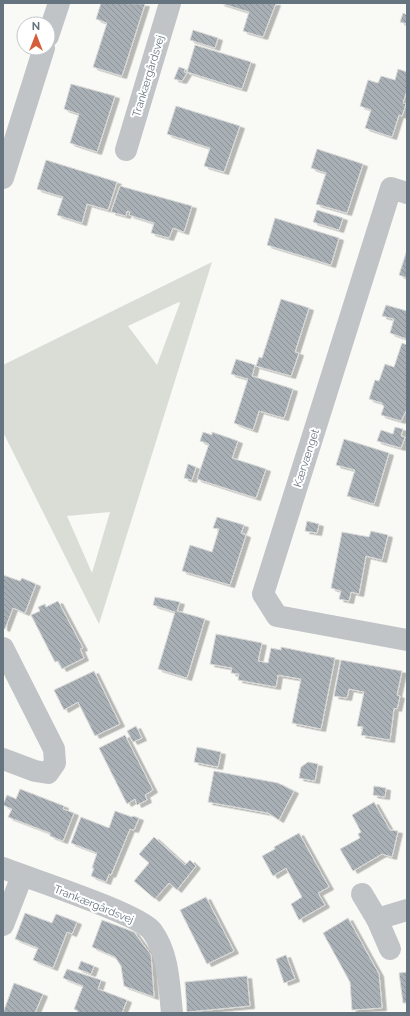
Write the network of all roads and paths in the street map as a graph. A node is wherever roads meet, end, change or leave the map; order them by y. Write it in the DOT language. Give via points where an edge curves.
graph roads {
  1 [pos="59,3"];
  2 [pos="170,3"];
  3 [pos="55,16"];
  4 [pos="41,56"];
  5 [pos="126,150"];
  6 [pos="3,178"];
  7 [pos="407,193"];
  8 [pos="407,640"];
  9 [pos="3,648"];
  10 [pos="3,759"];
  11 [pos="13,872"];
  12 [pos="362,894"];
  13 [pos="407,910"];
  14 [pos="377,919"];
  15 [pos="3,925"];
  16 [pos="390,950"];
  17 [pos="172,1013"];
  1 -- 3 [label="street"];
  2 -- 5 [label="street, Trankærgårdsvej"];
  4 -- 6 [label="street"];
  7 -- 8 [label="street, Kærvænget" via="391,188 263,594 277,616"];
  9 -- 10 [label="street" via="54,749 55,763 48,773"];
  11 -- 15 [label="street, Trankærgårdsvej"];
  11 -- 17 [label="street, Trankærgårdsvej" via="112,909 151,930 166,962"];
  12 -- 14 [label="street"];
  13 -- 14 [label="street"];
  14 -- 16 [label="street"];
}
